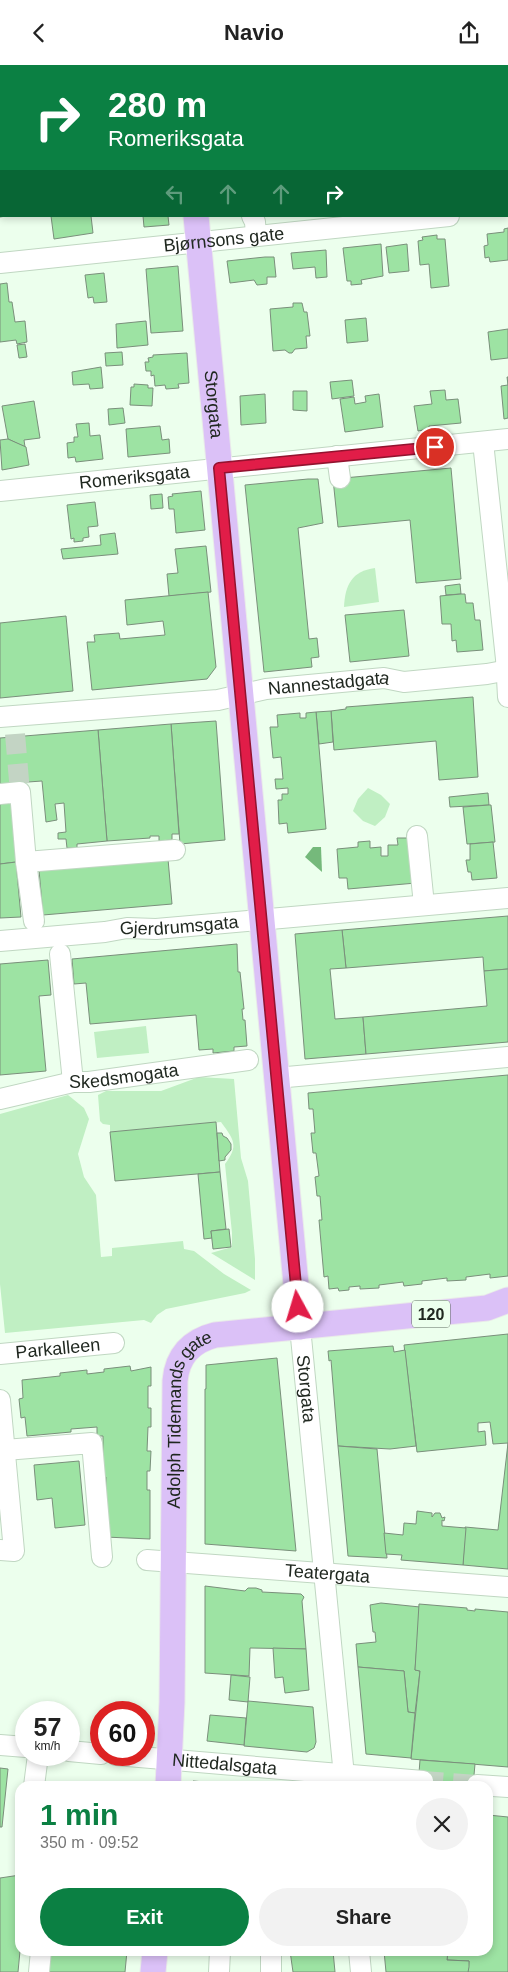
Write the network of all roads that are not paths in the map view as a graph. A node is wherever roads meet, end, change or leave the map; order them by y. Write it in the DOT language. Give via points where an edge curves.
graph roads {
  1 [pos="196,217"];
  2 [pos="430,217"];
  3 [pos="254,226"];
  4 [pos="198,242"];
  5 [pos="0,263"];
  6 [pos="508,439"];
  7 [pos="483,442"];
  8 [pos="337,456"];
  9 [pos="219,468"];
  10 [pos="340,478"];
  11 [pos="0,491"];
  12 [pos="507,670"];
  13 [pos="241,695"];
  14 [pos="508,697"];
  15 [pos="0,717"];
  16 [pos="0,794"];
  17 [pos="417,836"];
  18 [pos="175,850"];
  19 [pos="26,862"];
  20 [pos="508,898"];
  21 [pos="424,905"];
  22 [pos="262,920"];
  23 [pos="34,921"];
  24 [pos="0,941"];
  25 [pos="60,954"];
  26 [pos="508,1057"];
  27 [pos="248,1060"];
  28 [pos="276,1078"];
  29 [pos="73,1082"];
  30 [pos="0,1099"];
  31 [pos="501,1307"];
  32 [pos="300,1327"];
  33 [pos="114,1343"];
  34 [pos="0,1354"];
  35 [pos="0,1400"];
  36 [pos="5,1450"];
  37 [pos="7,1550"];
  38 [pos="102,1557"];
  39 [pos="147,1560"];
  40 [pos="174,1562"];
  41 [pos="323,1574"];
  42 [pos="508,1587"];
  43 [pos="0,1745"];
  44 [pos="15,1746"];
  45 [pos="155,1759"];
  46 [pos="170,1760"];
  47 [pos="37,1766"];
  48 [pos="344,1780"];
  49 [pos="35,1781"];
  50 [pos="168,1781"];
  51 [pos="423,1781"];
  52 [pos="493,1786"];
  53 [pos="508,1787"];
  54 [pos="41,1956"];
  55 [pos="155,1956"];
  56 [pos="220,1956"];
  57 [pos="271,1956"];
  58 [pos="360,1956"];
  59 [pos="39,1972"];
  60 [pos="154,1972"];
  61 [pos="219,1972"];
  62 [pos="271,1972"];
  63 [pos="361,1972"];
  1 -- 4 [label="main road, Storgata"];
  2 -- 3 [label="street, Bjørnsons gate"];
  3 -- 4 [label="street, Bjørnsons gate"];
  4 -- 5 [label="street, Bjørnsons gate"];
  4 -- 9 [label="main road, Storgata"];
  6 -- 7 [label="street, Romeriksgata"];
  7 -- 8 [label="street, Romeriksgata"];
  7 -- 12 [label="street"];
  8 -- 9 [label="street, Romeriksgata"];
  8 -- 10 [label="street"];
  9 -- 11 [label="street, Romeriksgata"];
  9 -- 13 [label="main road, Storgata"];
  12 -- 13 [label="street, Nannestadgata" via="487,675 404,682 384,678 266,689"];
  12 -- 14 [label="street"];
  13 -- 15 [label="street, Nannestadgata" via="218,700"];
  13 -- 22 [label="main road, Storgata"];
  16 -- 19 [label="street" via="20,792"];
  17 -- 21 [label="street"];
  18 -- 19 [label="street"];
  19 -- 23 [label="street"];
  20 -- 21 [label="street, Gjerdrumsgata"];
  21 -- 22 [label="street, Gjerdrumsgata"];
  22 -- 24 [label="street, Gjerdrumsgata" via="156,929 127,928 105,933"];
  22 -- 28 [label="main road, Storgata"];
  25 -- 29 [label="street"];
  26 -- 28 [label="street"];
  27 -- 29 [label="street, Skedsmogata"];
  28 -- 32 [label="main road, Storgata"];
  29 -- 30 [label="street, Skedsmogata"];
  31 -- 32 [label="main road, Adolph Tidemands gate / 120"];
  32 -- 40 [label="main road, Adolph Tidemands gate" via="206,1337 191,1346 179,1361 175,1381"];
  32 -- 41 [label="street, Storgata"];
  33 -- 34 [label="street, Parkalleen"];
  35 -- 36 [label="street"];
  36 -- 37 [label="street"];
  36 -- 38 [label="street" via="92,1443"];
  39 -- 40 [label="street, Teatergata"];
  40 -- 41 [label="street, Teatergata"];
  40 -- 46 [label="main road, Adolph Tidemands gate"];
  41 -- 42 [label="street, Teatergata"];
  41 -- 48 [label="street, Storgata"];
  43 -- 44 [label="street"];
  45 -- 46 [label="street, Nittedalsgata"];
  46 -- 48 [label="street, Nittedalsgata" via="309,1771"];
  46 -- 50 [label="main road, Adolph Tidemands gate"];
  47 -- 49 [label="street"];
  48 -- 51 [label="street, Nittedalsgata"];
  52 -- 53 [label="street"];
  54 -- 59 [label="street"];
  55 -- 60 [label="main road"];
  56 -- 61 [label="street"];
  57 -- 62 [label="street"];
  58 -- 63 [label="street"];
}
